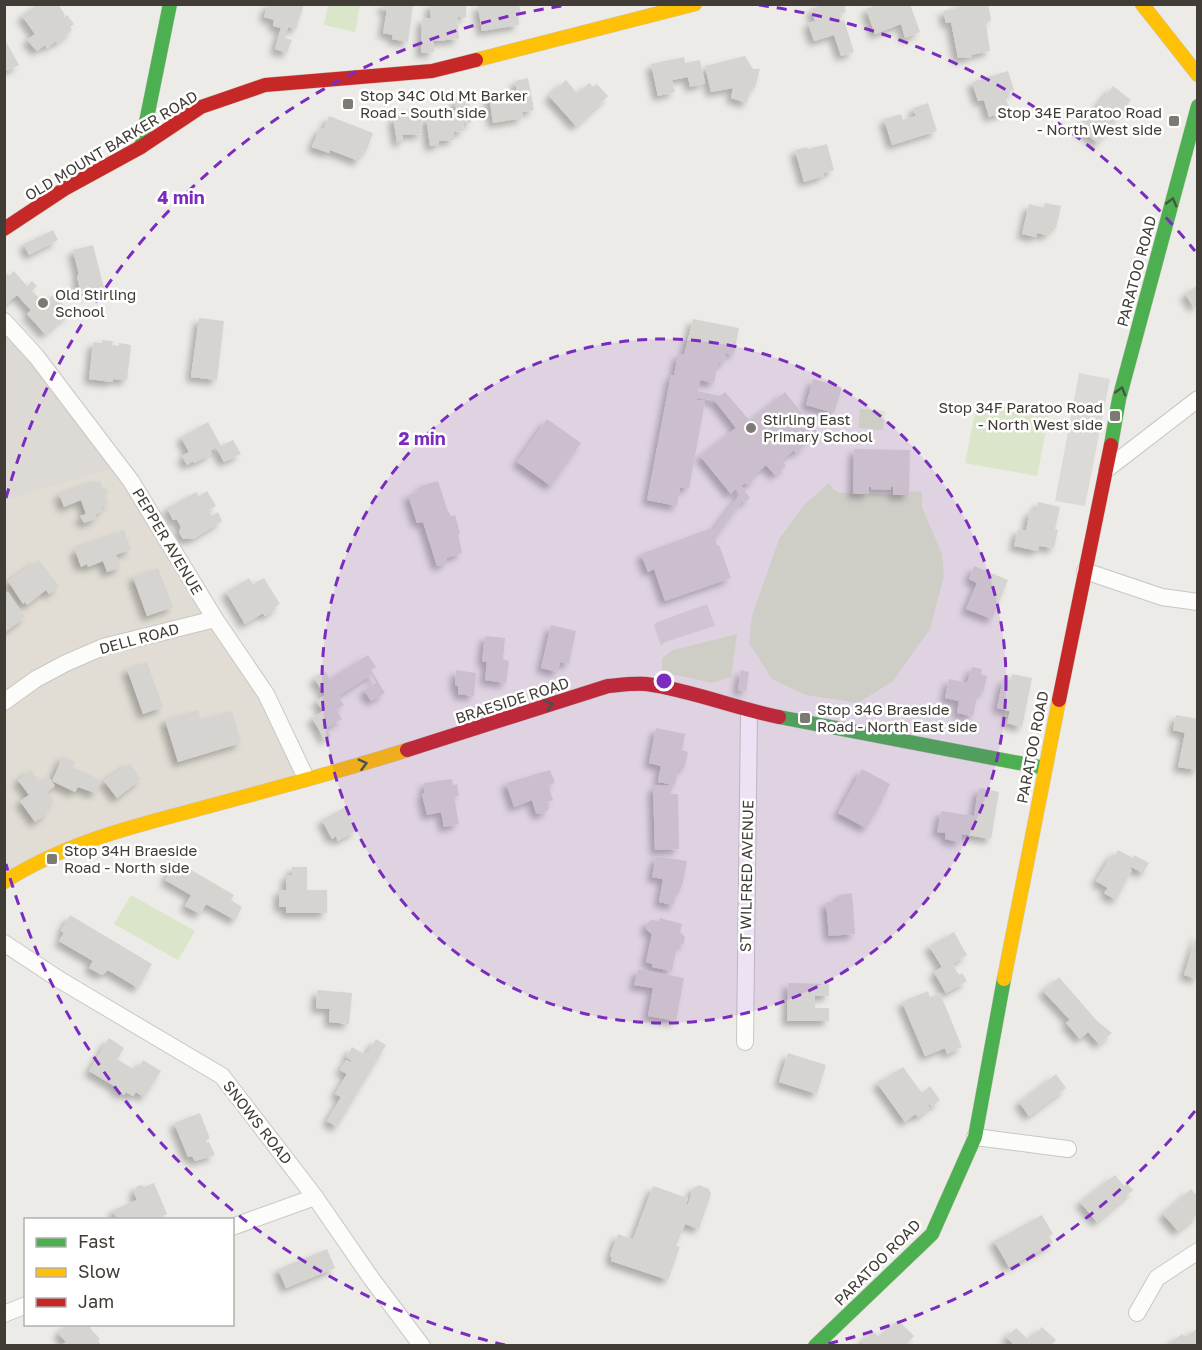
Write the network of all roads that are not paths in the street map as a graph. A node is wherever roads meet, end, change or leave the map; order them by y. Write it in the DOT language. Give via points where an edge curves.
graph roads {
  1 [pos="170,4"];
  2 [pos="695,4"];
  3 [pos="1142,4"];
  4 [pos="1197,75"];
  5 [pos="1197,106"];
  6 [pos="141,147"];
  7 [pos="4,229"];
  8 [pos="4,321"];
  9 [pos="1197,399"];
  10 [pos="1107,469"];
  11 [pos="1085,571"];
  12 [pos="1197,602"];
  13 [pos="215,619"];
  14 [pos="4,702"];
  15 [pos="748,711"];
  16 [pos="1045,768"];
  17 [pos="306,778"];
  18 [pos="4,882"];
  19 [pos="4,943"];
  20 [pos="745,1042"];
  21 [pos="975,1137"];
  22 [pos="1068,1149"];
  23 [pos="315,1197"];
  24 [pos="234,1226"];
  25 [pos="1197,1251"];
  26 [pos="24,1306"];
  27 [pos="1137,1313"];
  28 [pos="4,1314"];
  29 [pos="422,1346"];
  30 [pos="815,1346"];
  1 -- 6 [label="street"];
  2 -- 6 [label="street, OLD MOUNT BARKER ROAD" via="432,71 265,85 201,107"];
  3 -- 4 [label="street"];
  10 -- 5 [label="street, PARATOO ROAD, one-way" via="1119,399"];
  6 -- 7 [label="street, OLD MOUNT BARKER ROAD" via="66,188"];
  8 -- 13 [label="street, PEPPER AVENUE" via="36,356 131,481"];
  9 -- 10 [label="street"];
  10 -- 11 [label="street, PARATOO ROAD"];
  11 -- 12 [label="street" via="1162,597"];
  11 -- 16 [label="street, PARATOO ROAD"];
  13 -- 14 [label="street, DELL ROAD" via="103,646 36,679"];
  13 -- 17 [label="street, PEPPER AVENUE" via="266,694"];
  15 -- 16 [label="street, BRAESIDE ROAD"];
  17 -- 15 [label="street, BRAESIDE ROAD, one-way" via="370,762 608,686 643,684 686,691"];
  15 -- 20 [label="street, ST WILFRED AVENUE"];
  16 -- 21 [label="street, PARATOO ROAD"];
  17 -- 18 [label="street, BRAESIDE ROAD" via="73,846"];
  19 -- 23 [label="street, SNOWS ROAD" via="222,1076"];
  21 -- 22 [label="street"];
  21 -- 30 [label="street, PARATOO ROAD" via="932,1234"];
  23 -- 24 [label="street"];
  23 -- 29 [label="street, SNOWS ROAD"];
  25 -- 27 [label="street" via="1157,1278"];
  26 -- 28 [label="street"];
}
